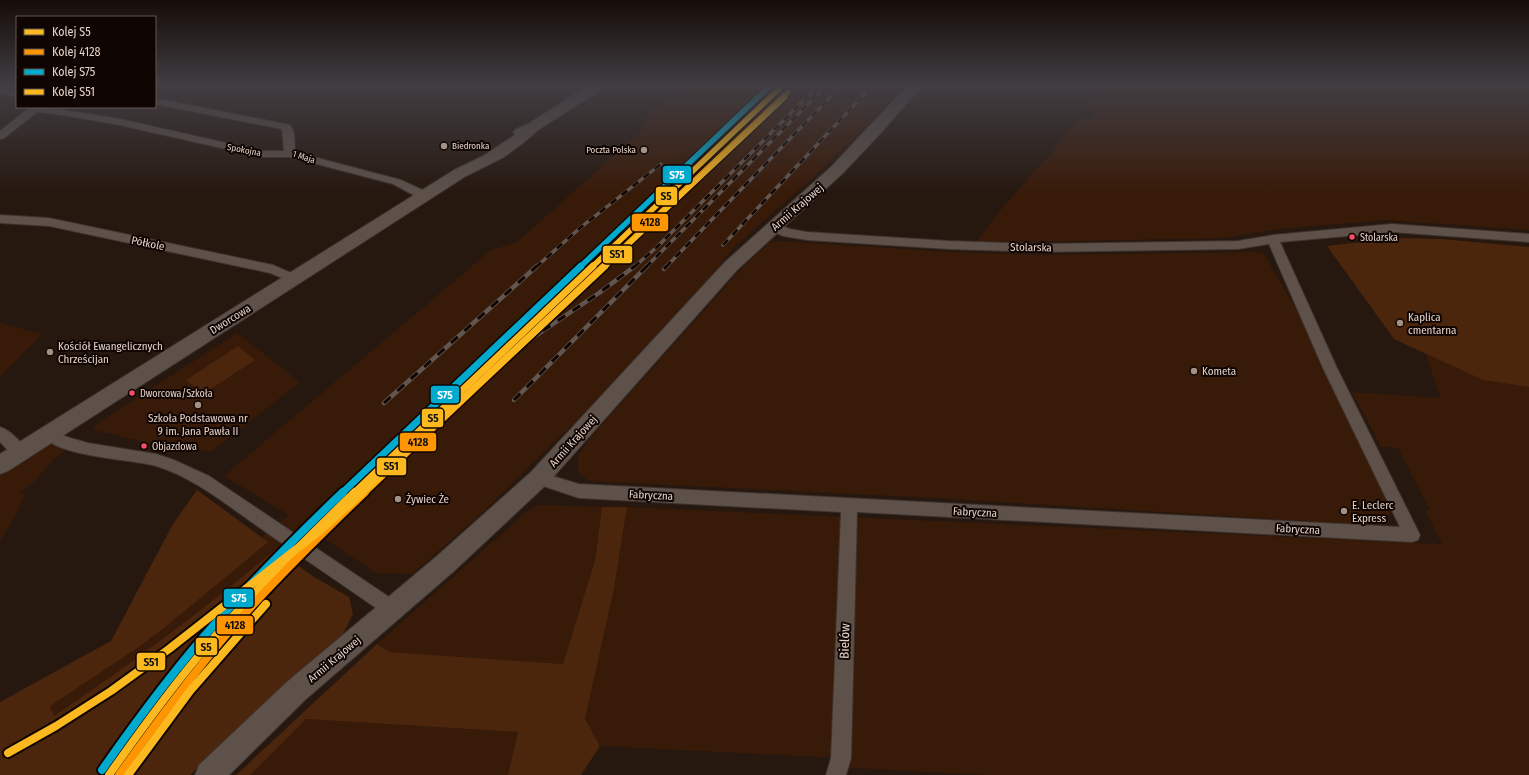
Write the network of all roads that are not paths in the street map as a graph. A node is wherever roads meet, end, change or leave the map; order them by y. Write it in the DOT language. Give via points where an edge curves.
graph roads {
  1 [pos="19,121"];
  2 [pos="112,121"];
  3 [pos="262,121"];
  4 [pos="542,121"];
  5 [pos="884,121"];
  6 [pos="0,136"];
  7 [pos="290,154"];
  8 [pos="425,196"];
  9 [pos="0,219"];
  10 [pos="774,227"];
  11 [pos="1529,238"];
  12 [pos="1273,239"];
  13 [pos="294,279"];
  14 [pos="0,433"];
  15 [pos="49,434"];
  16 [pos="20,452"];
  17 [pos="0,465"];
  18 [pos="539,478"];
  19 [pos="848,505"];
  20 [pos="392,609"];
  21 [pos="209,775"];
  22 [pos="836,775"];
  1 -- 6 [label="street"];
  2 -- 7 [label="street, Spokojna" via="261,154"];
  3 -- 7 [label="street, 1 Maja" via="286,127"];
  4 -- 8 [label="street, Dworcowa" via="526,135 475,168 460,173"];
  5 -- 10 [label="street, Armii Krajowej" via="814,193"];
  7 -- 8 [label="street, 1 Maja" via="397,182"];
  8 -- 13 [label="street, Dworcowa"];
  9 -- 13 [label="street, Półkole" via="56,223 273,269"];
  10 -- 12 [label="street, Stolarska" via="787,233 807,236 1040,248 1238,245"];
  10 -- 18 [label="street, Armii Krajowej" via="731,266"];
  11 -- 12 [label="street, Stolarska" via="1392,228"];
  12 -- 19 [label="street, Fabryczna" via="1330,368 1412,535"];
  13 -- 15 [label="street, Dworcowa"];
  14 -- 16 [label="street"];
  15 -- 16 [label="street, Dworcowa"];
  15 -- 20 [label="street" via="58,440 88,449 171,465 204,482"];
  16 -- 17 [label="street, Dworcowa"];
  18 -- 19 [label="street, Fabryczna" via="578,491"];
  18 -- 20 [label="street, Armii Krajowej"];
  19 -- 22 [label="street, Bielów" via="841,758"];
  20 -- 21 [label="street, Armii Krajowej" via="297,690"];
}
